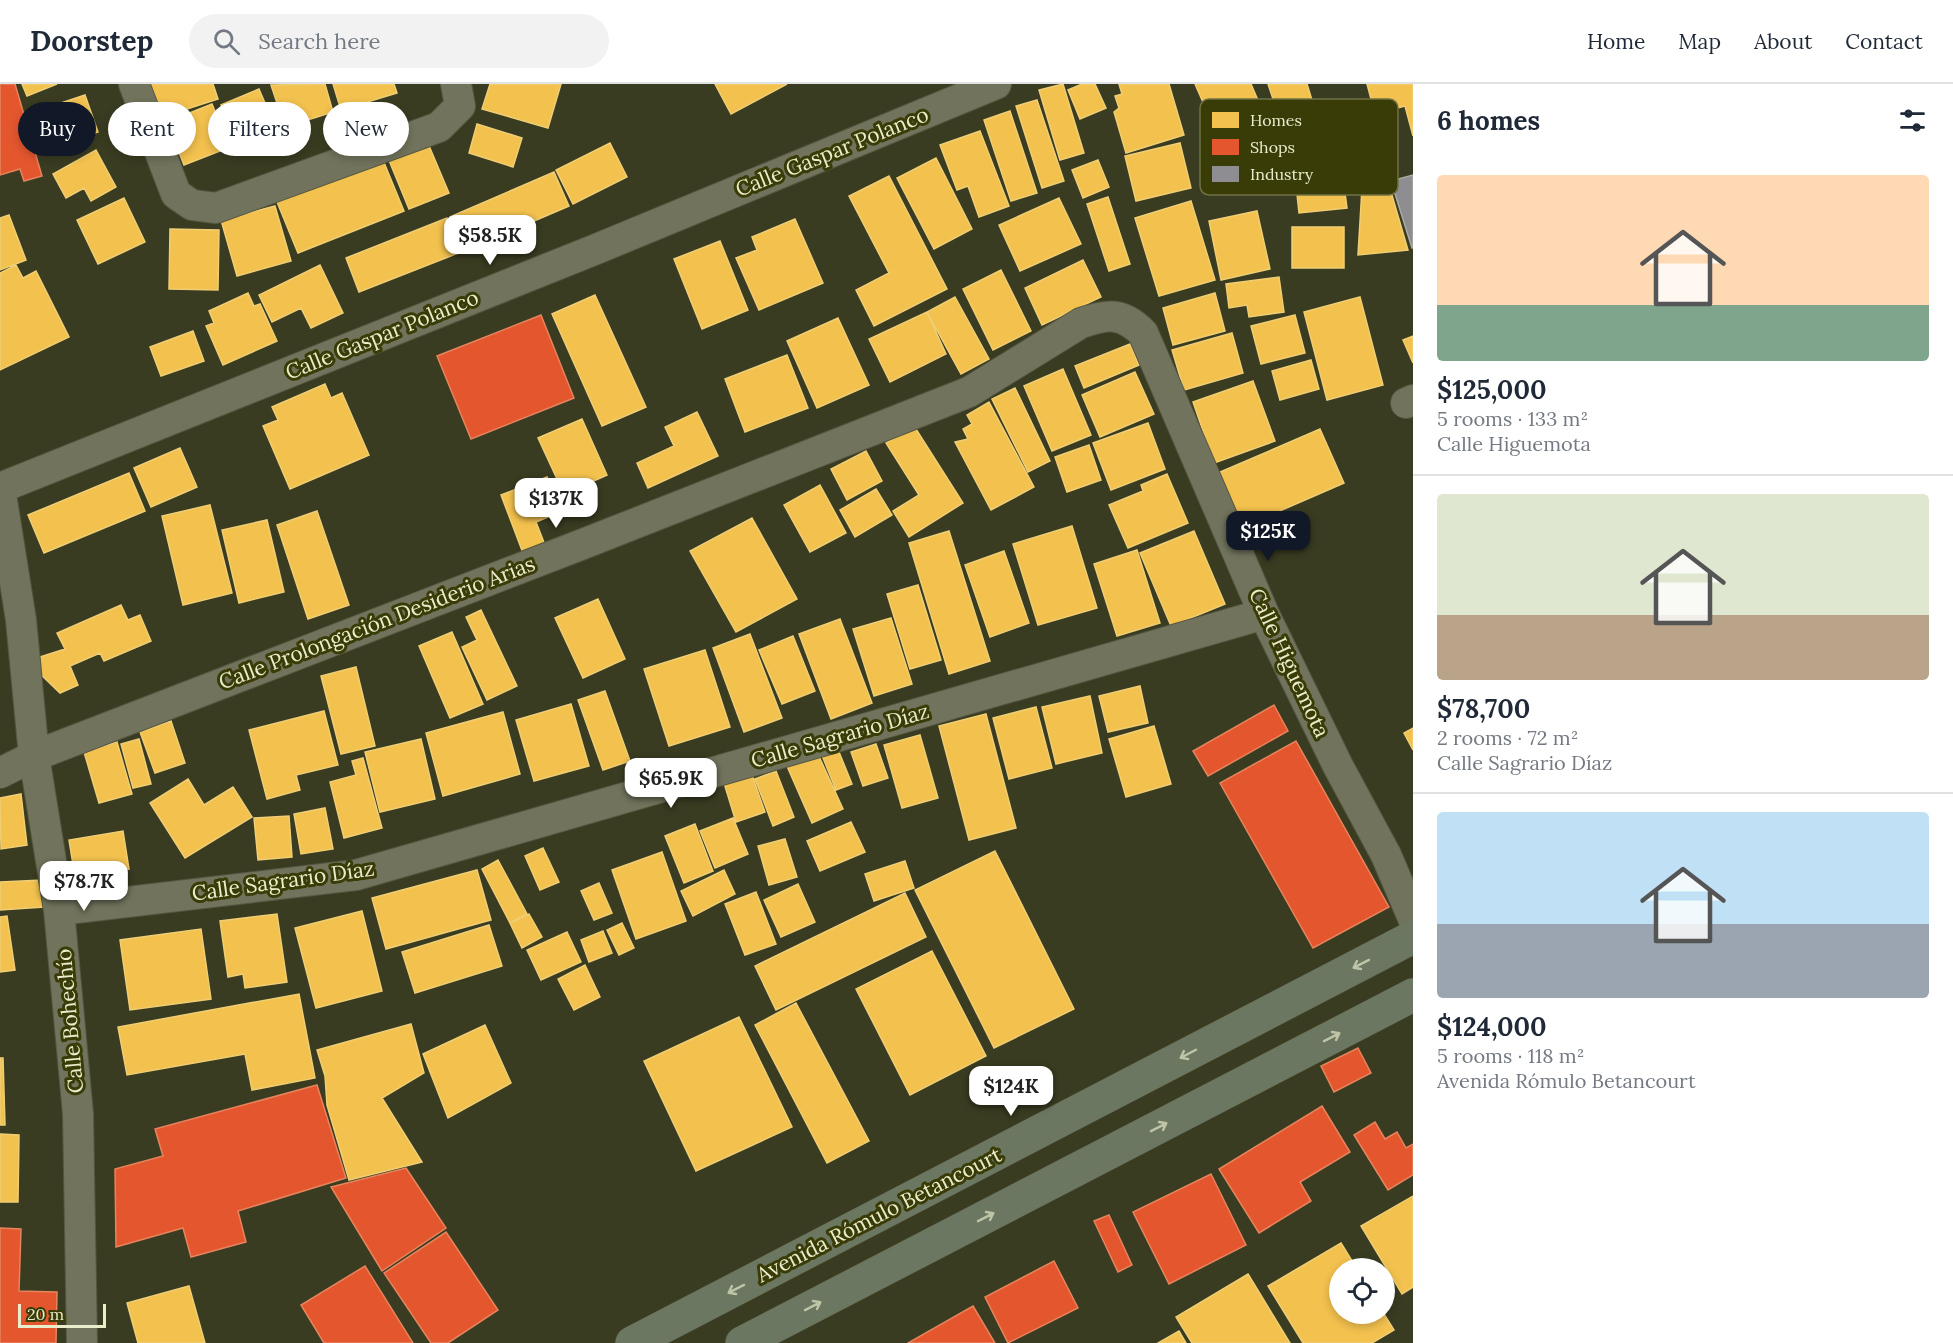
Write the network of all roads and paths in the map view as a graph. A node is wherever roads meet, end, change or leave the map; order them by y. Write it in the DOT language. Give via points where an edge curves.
graph roads {
  1 [pos="134,84"];
  2 [pos="456,84"];
  3 [pos="996,84"];
  4 [pos="1115,316"];
  5 [pos="0,488"];
  6 [pos="1264,614"];
  7 [pos="34,756"];
  8 [pos="0,773"];
  9 [pos="1386,855"];
  10 [pos="1413,882"];
  11 [pos="60,910"];
  12 [pos="1413,918"];
  13 [pos="1413,937"];
  14 [pos="1413,995"];
  15 [pos="82,1343"];
  16 [pos="632,1343"];
  17 [pos="742,1343"];
  1 -- 2 [label="street" via="176,194 192,205 216,208 439,127 460,106"];
  3 -- 5 [label="street, Calle Gaspar Polanco"];
  4 -- 6 [label="street, Calle Higuemota" via="1131,321 1143,333"];
  4 -- 7 [label="street, Calle Prolongación Desiderio Arias" via="1081,323 969,392"];
  5 -- 7 [label="street, Calle Bohechío" via="21,620"];
  6 -- 9 [label="street, Calle Higuemota"];
  6 -- 11 [label="street, Calle Sagrario Díaz" via="356,875"];
  7 -- 8 [label="street, Calle Prolongación Desiderio Arias"];
  7 -- 11 [label="street, Calle Bohechío"];
  9 -- 10 [label="street, Calle Higuemota"];
  9 -- 12 [label="street, Calle Higuemota"];
  11 -- 15 [label="street, Calle Bohechío" via="78,1114"];
  13 -- 16 [label="main road, Avenida Rómulo Betancourt, one-way"];
  17 -- 14 [label="main road, one-way"];
}
